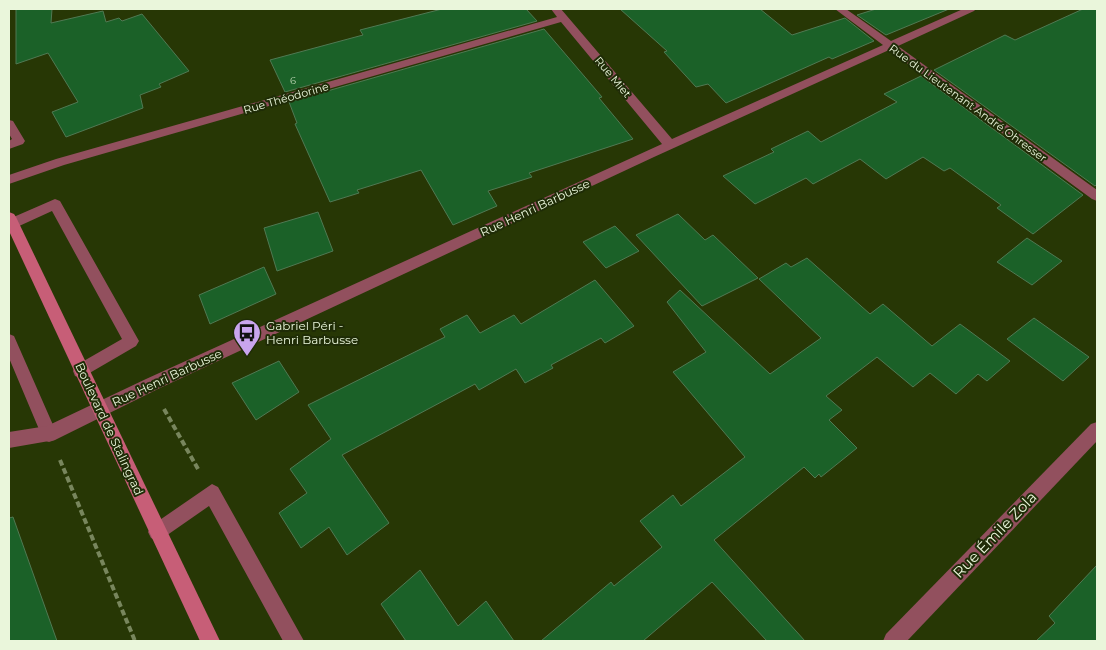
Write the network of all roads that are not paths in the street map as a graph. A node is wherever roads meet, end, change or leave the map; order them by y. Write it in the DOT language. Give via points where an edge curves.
graph roads {
  1 [pos="556,9"];
  2 [pos="840,9"];
  3 [pos="971,9"];
  4 [pos="564,18"];
  5 [pos="891,46"];
  6 [pos="9,124"];
  7 [pos="9,145"];
  8 [pos="670,145"];
  9 [pos="9,180"];
  10 [pos="1097,196"];
  11 [pos="10,220"];
  12 [pos="9,341"];
  13 [pos="81,371"];
  14 [pos="99,409"];
  15 [pos="1097,430"];
  16 [pos="49,434"];
  17 [pos="9,440"];
  18 [pos="157,532"];
  19 [pos="210,641"];
  20 [pos="294,641"];
  21 [pos="893,641"];
  1 -- 4 [label="street, Rue Miet"];
  2 -- 5 [label="street, Rue du Lieutenant André Ohresser"];
  3 -- 5 [label="street, Rue Henri Barbusse"];
  4 -- 8 [label="street, Rue Miet"];
  4 -- 9 [label="street, Rue Théodorine" via="60,162"];
  5 -- 8 [label="street, Rue Henri Barbusse"];
  5 -- 10 [label="street, Rue du Lieutenant André Ohresser"];
  6 -- 7 [label="street" via="19,141"];
  8 -- 14 [label="street, Rue Henri Barbusse"];
  11 -- 13 [label="main road, Boulevard de Stalingrad"];
  11 -- 13 [label="street" via="55,204 131,341"];
  12 -- 16 [label="street"];
  13 -- 14 [label="main road, Boulevard de Stalingrad"];
  14 -- 16 [label="street, Rue Henri Barbusse"];
  14 -- 18 [label="main road, Boulevard de Stalingrad"];
  15 -- 21 [label="street, Rue Émile Zola"];
  16 -- 17 [label="street, Rue Henri Barbusse"];
  18 -- 19 [label="main road, Boulevard de Stalingrad"];
  18 -- 20 [label="street" via="212,493"];
}
